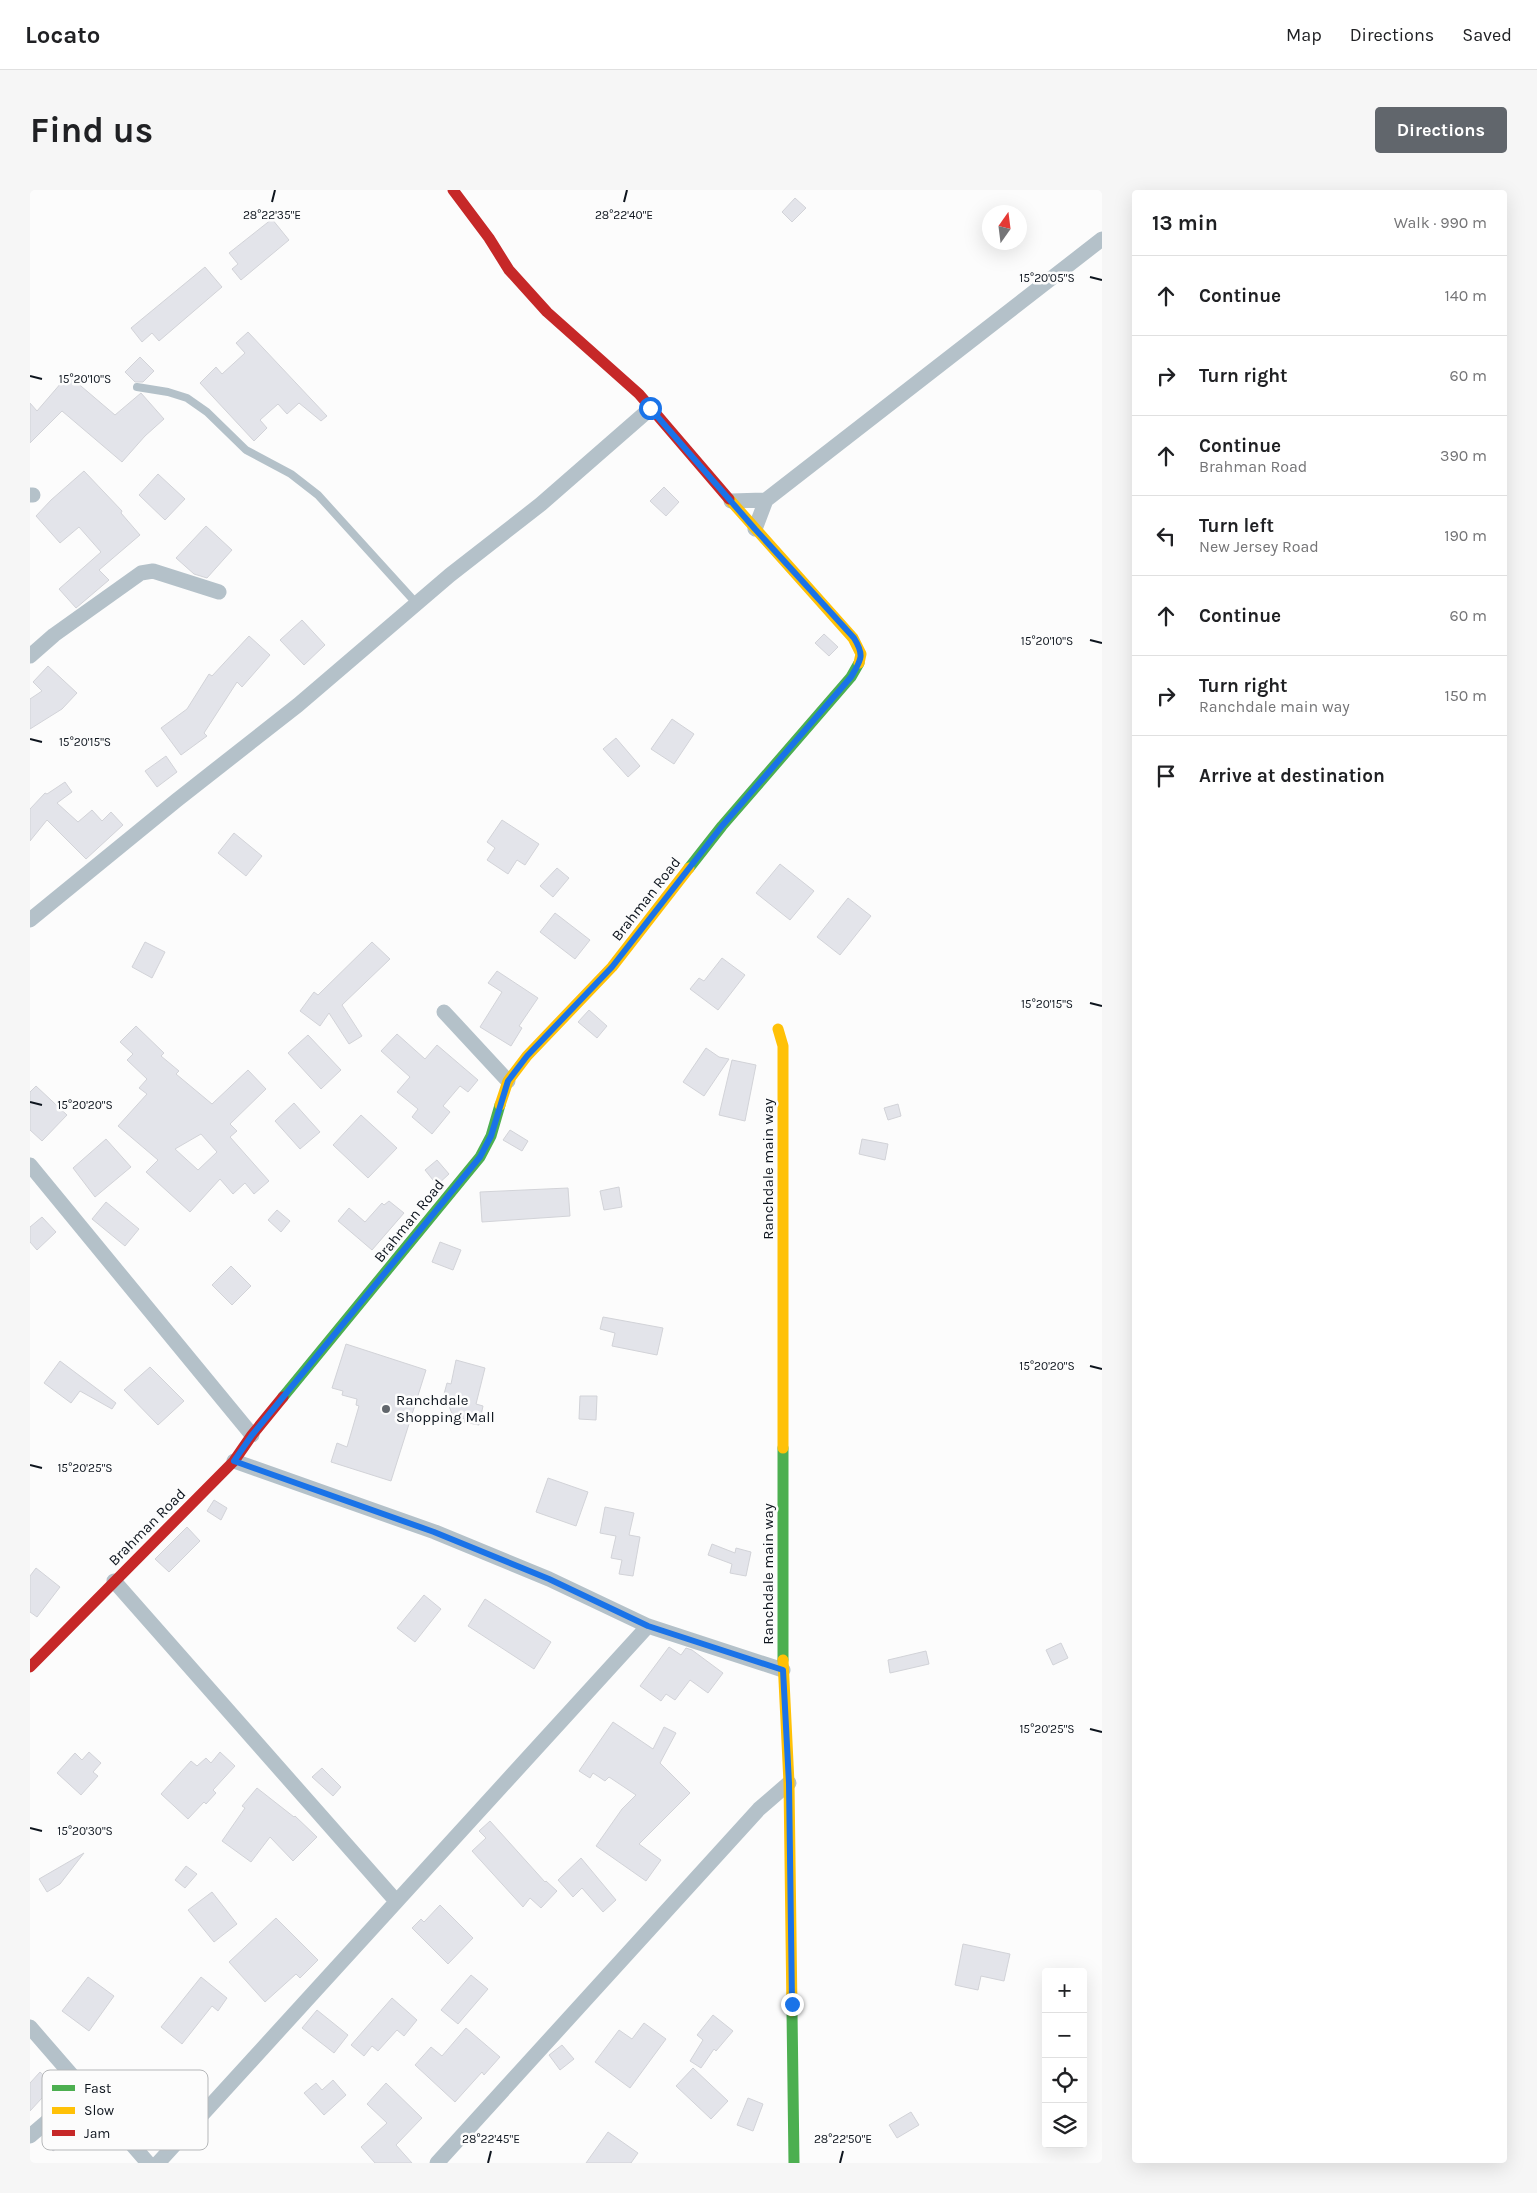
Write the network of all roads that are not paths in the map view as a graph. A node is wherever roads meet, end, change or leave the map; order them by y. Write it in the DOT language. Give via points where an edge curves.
graph roads {
  1 [pos="453,190"];
  2 [pos="1102,239"];
  3 [pos="137,387"];
  4 [pos="650,408"];
  5 [pos="766,500"];
  6 [pos="731,501"];
  7 [pos="755,529"];
  8 [pos="219,592"];
  9 [pos="417,604"];
  10 [pos="30,656"];
  11 [pos="30,920"];
  12 [pos="444,1012"];
  13 [pos="778,1029"];
  14 [pos="508,1081"];
  15 [pos="30,1166"];
  16 [pos="252,1435"];
  17 [pos="234,1461"];
  18 [pos="114,1580"];
  19 [pos="648,1626"];
  20 [pos="32,1660"];
  21 [pos="783,1670"];
  22 [pos="789,1783"];
  23 [pos="396,1901"];
  24 [pos="30,2027"];
  25 [pos="67,2070"];
  26 [pos="208,2108"];
  27 [pos="42,2126"];
  28 [pos="30,2136"];
  29 [pos="137,2150"];
  30 [pos="170,2150"];
  31 [pos="148,2163"];
  32 [pos="158,2163"];
  33 [pos="437,2163"];
  34 [pos="794,2163"];
  1 -- 4 [label="street, Brahman Road" via="509,270 541,305 640,394"];
  2 -- 5 [label="street"];
  3 -- 9 [label="lane" via="187,398 207,412 246,450 291,474 318,495"];
  4 -- 6 [label="street, Brahman Road"];
  4 -- 9 [label="street" via="542,504"];
  5 -- 6 [label="street"];
  5 -- 7 [label="street"];
  6 -- 7 [label="street, Brahman Road"];
  7 -- 14 [label="street, Brahman Road" via="854,638 861,649 861,661 851,677 722,826 612,967 527,1056"];
  8 -- 10 [label="street" via="153,571 141,573"];
  9 -- 11 [label="street" via="298,705"];
  12 -- 14 [label="street"];
  13 -- 21 [label="street, Ranchdale main way" via="783,1046"];
  14 -- 16 [label="street, Brahman Road" via="491,1136 480,1157"];
  15 -- 16 [label="street"];
  16 -- 17 [label="street, Brahman Road"];
  17 -- 18 [label="street, Brahman Road"];
  17 -- 19 [label="street" via="434,1532 549,1579"];
  18 -- 20 [label="street, Brahman Road"];
  18 -- 23 [label="street"];
  19 -- 21 [label="street"];
  19 -- 23 [label="street"];
  21 -- 22 [label="street, Ranchdale main way"];
  22 -- 33 [label="street" via="759,1809"];
  22 -- 34 [label="street, Ranchdale main way"];
  23 -- 26 [label="street"];
  24 -- 25 [label="street"];
  27 -- 28 [label="street"];
  29 -- 31 [label="street"];
  30 -- 32 [label="street"];
}
